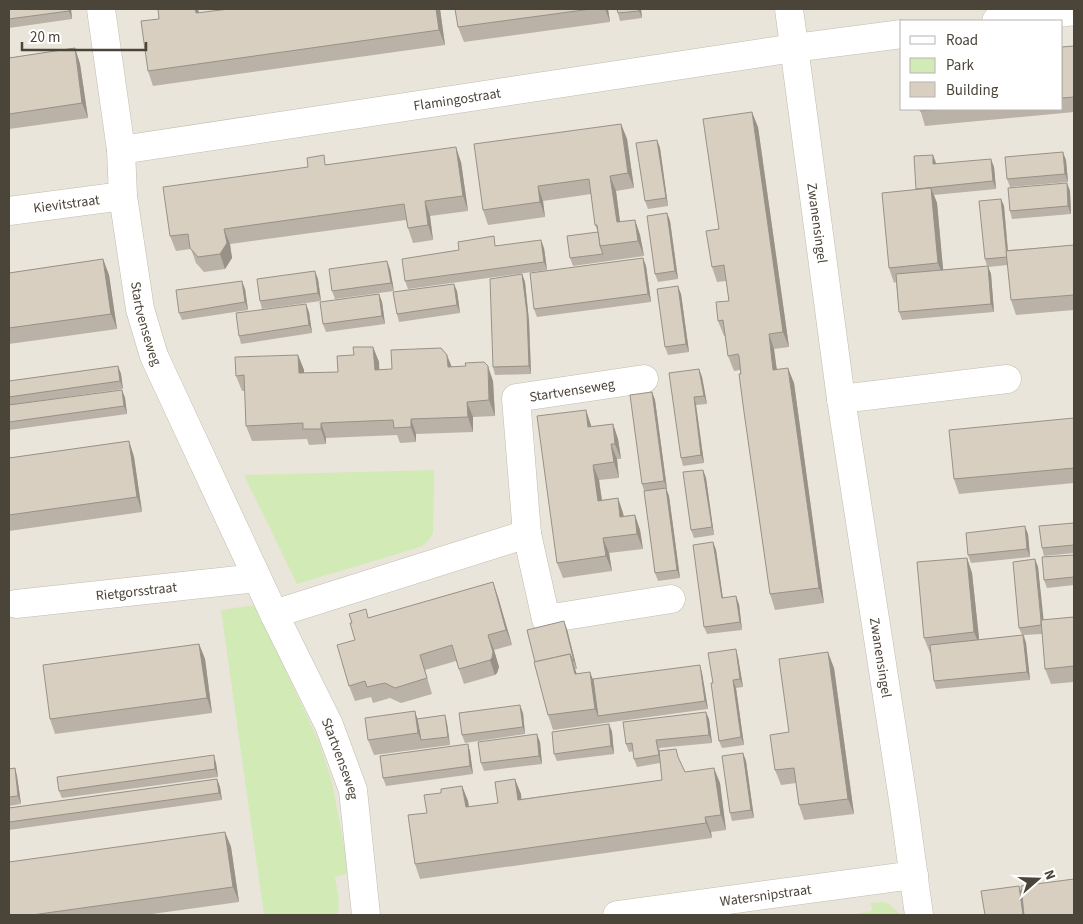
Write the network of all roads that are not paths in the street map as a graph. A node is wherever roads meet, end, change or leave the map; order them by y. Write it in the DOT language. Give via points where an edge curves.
graph roads {
  1 [pos="101,9"];
  2 [pos="789,9"];
  3 [pos="1074,11"];
  4 [pos="1004,20"];
  5 [pos="900,34"];
  6 [pos="794,48"];
  7 [pos="121,150"];
  8 [pos="123,196"];
  9 [pos="9,212"];
  10 [pos="644,379"];
  11 [pos="1007,379"];
  12 [pos="841,399"];
  13 [pos="527,534"];
  14 [pos="257,578"];
  15 [pos="671,599"];
  16 [pos="16,604"];
  17 [pos="274,614"];
  18 [pos="914,875"];
  19 [pos="366,915"];
  20 [pos="617,915"];
  21 [pos="919,915"];
  1 -- 7 [label="street, Startvenseweg"];
  2 -- 6 [label="street, Zwanensingel"];
  3 -- 4 [label="street"];
  5 -- 6 [label="street"];
  6 -- 7 [label="street, Flamingostraat"];
  6 -- 12 [label="street, Zwanensingel"];
  7 -- 8 [label="street, Startvenseweg"];
  8 -- 9 [label="street, Kievitstraat"];
  8 -- 14 [label="street, Startvenseweg" via="140,309 154,356"];
  10 -- 13 [label="street, Startvenseweg" via="516,398"];
  11 -- 12 [label="street"];
  12 -- 18 [label="street, Zwanensingel"];
  13 -- 15 [label="street, Startvenseweg" via="546,619"];
  13 -- 17 [label="street"];
  14 -- 16 [label="street, Rietgorsstraat"];
  14 -- 17 [label="street, Startvenseweg"];
  17 -- 19 [label="street, Startvenseweg" via="329,725 353,790"];
  18 -- 20 [label="street, Watersnipstraat"];
  18 -- 21 [label="street, Zwanensingel"];
}
